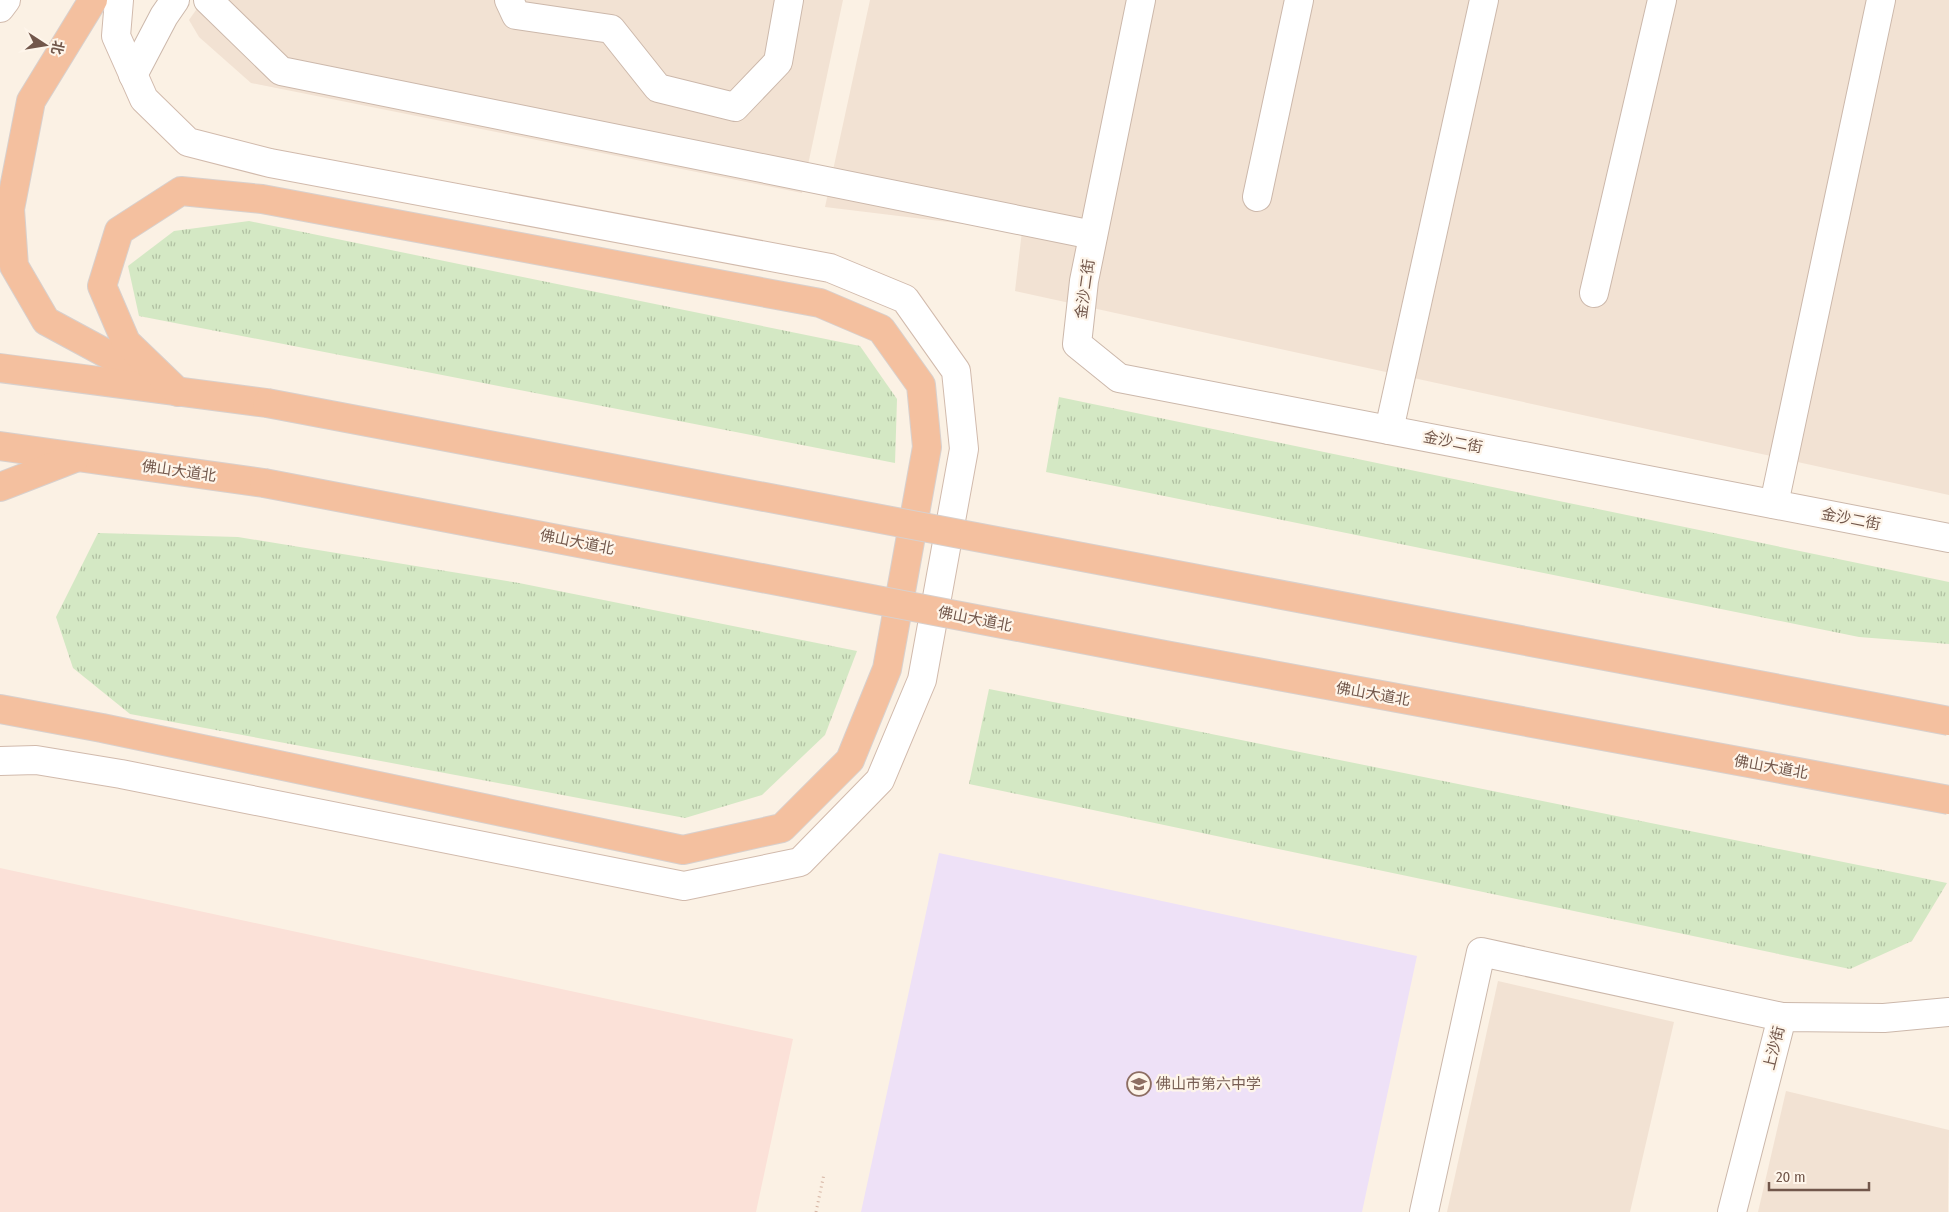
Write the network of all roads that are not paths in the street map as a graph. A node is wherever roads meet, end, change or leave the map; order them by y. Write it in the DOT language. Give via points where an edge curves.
graph roads {
  1 [pos="6,0"];
  2 [pos="93,0"];
  3 [pos="119,0"];
  4 [pos="175,0"];
  5 [pos="208,0"];
  6 [pos="509,0"];
  7 [pos="789,0"];
  8 [pos="1141,0"];
  9 [pos="1298,0"];
  10 [pos="1484,0"];
  11 [pos="1662,0"];
  12 [pos="1881,0"];
  13 [pos="0,8"];
  14 [pos="133,75"];
  15 [pos="1257,196"];
  16 [pos="1093,235"];
  17 [pos="1594,293"];
  18 [pos="0,368"];
  19 [pos="178,392"];
  20 [pos="1389,430"];
  21 [pos="0,446"];
  22 [pos="79,457"];
  23 [pos="0,487"];
  24 [pos="1774,504"];
  25 [pos="1949,538"];
  26 [pos="0,709"];
  27 [pos="30,716"];
  28 [pos="1949,721"];
  29 [pos="0,722"];
  30 [pos="36,760"];
  31 [pos="0,762"];
  32 [pos="0,774"];
  33 [pos="1949,800"];
  34 [pos="1949,1012"];
  35 [pos="1782,1017"];
  36 [pos="1424,1212"];
  37 [pos="1732,1212"];
  1 -- 13 [label="street"];
  2 -- 19 [label="highway" via="31,101 10,209 14,266 46,321"];
  3 -- 14 [label="street" via="116,36"];
  4 -- 14 [label="street"];
  5 -- 16 [label="street" via="281,70"];
  6 -- 7 [label="street" via="516,15 611,30 658,88 735,107 778,62"];
  8 -- 16 [label="street"];
  9 -- 15 [label="street"];
  10 -- 20 [label="street"];
  11 -- 17 [label="street"];
  12 -- 24 [label="street"];
  14 -- 30 [label="street" via="144,99 188,142 270,163 830,268 905,299 956,371 964,449 922,680 880,780 800,862 684,886"];
  16 -- 20 [label="street, 金沙二街" via="1077,344 1120,378"];
  18 -- 19 [label="highway"];
  19 -- 27 [label="highway" via="126,342 102,286 120,231 181,191 262,199 820,303 881,329 921,385 927,447 887,669 850,760 782,828 683,850 102,728"];
  19 -- 28 [label="highway, bridge" via="267,403"];
  20 -- 24 [label="street, 金沙二街"];
  21 -- 22 [label="highway, 佛山大道北"];
  22 -- 23 [label="highway"];
  22 -- 33 [label="highway, 佛山大道北, bridge" via="264,482 1175,657"];
  24 -- 25 [label="street, 金沙二街"];
  26 -- 27 [label="highway"];
  27 -- 29 [label="highway"];
  30 -- 31 [label="street"];
  30 -- 32 [label="street"];
  34 -- 35 [label="street, 上沙街" via="1884,1018"];
  35 -- 36 [label="street" via="1481,952"];
  35 -- 37 [label="street, 上沙街"];
}
